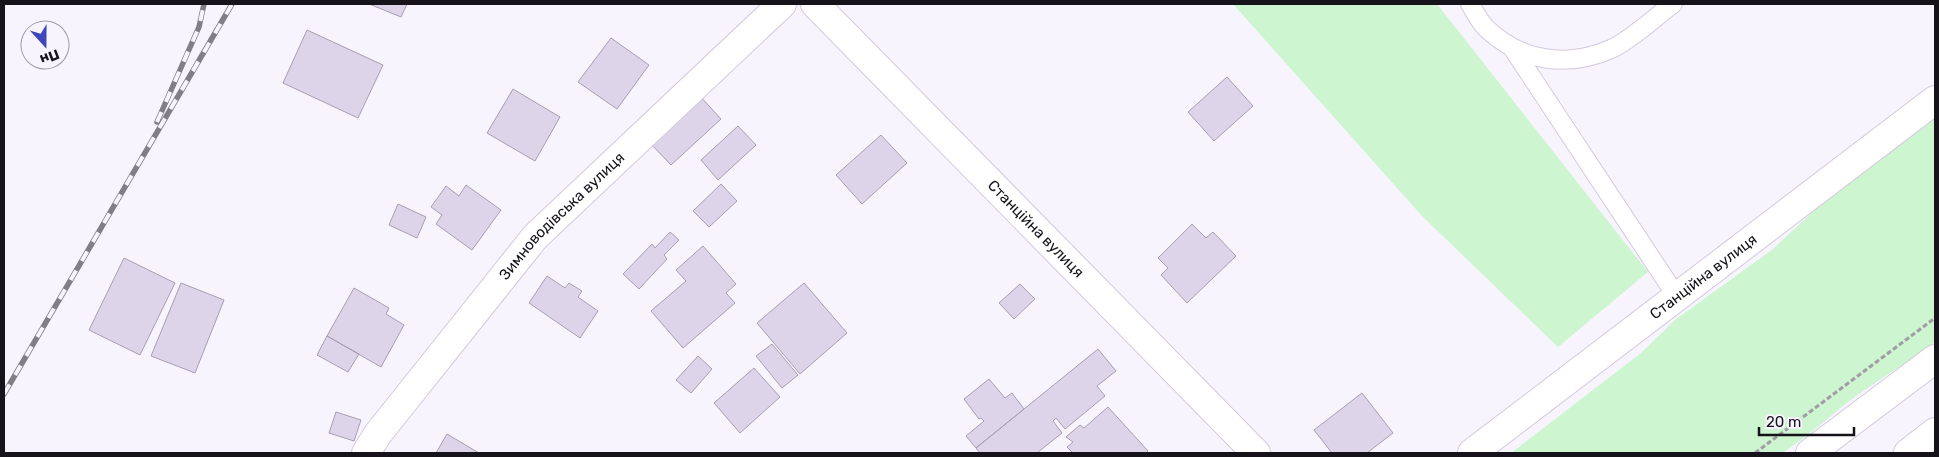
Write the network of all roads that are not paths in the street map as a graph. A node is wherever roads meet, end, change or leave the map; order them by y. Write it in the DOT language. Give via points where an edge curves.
graph roads {
  1 [pos="782,4"];
  2 [pos="815,4"];
  3 [pos="1470,4"];
  4 [pos="1673,4"];
  5 [pos="1513,49"];
  6 [pos="1935,100"];
  7 [pos="1677,297"];
  8 [pos="1935,359"];
  9 [pos="1935,432"];
  10 [pos="366,453"];
  11 [pos="1256,453"];
  12 [pos="1472,453"];
  13 [pos="1810,453"];
  14 [pos="1908,453"];
  1 -- 10 [label="street, Зимноводівська вулиця" via="535,237"];
  2 -- 11 [label="street, Станційна вулиця"];
  3 -- 5 [label="lane" via="1486,28"];
  4 -- 5 [label="lane" via="1613,48 1580,60 1545,60"];
  5 -- 7 [label="lane"];
  6 -- 7 [label="street, Станційна вулиця"];
  7 -- 12 [label="street, Станційна вулиця"];
  8 -- 13 [label="street"];
  9 -- 14 [label="street"];
}
